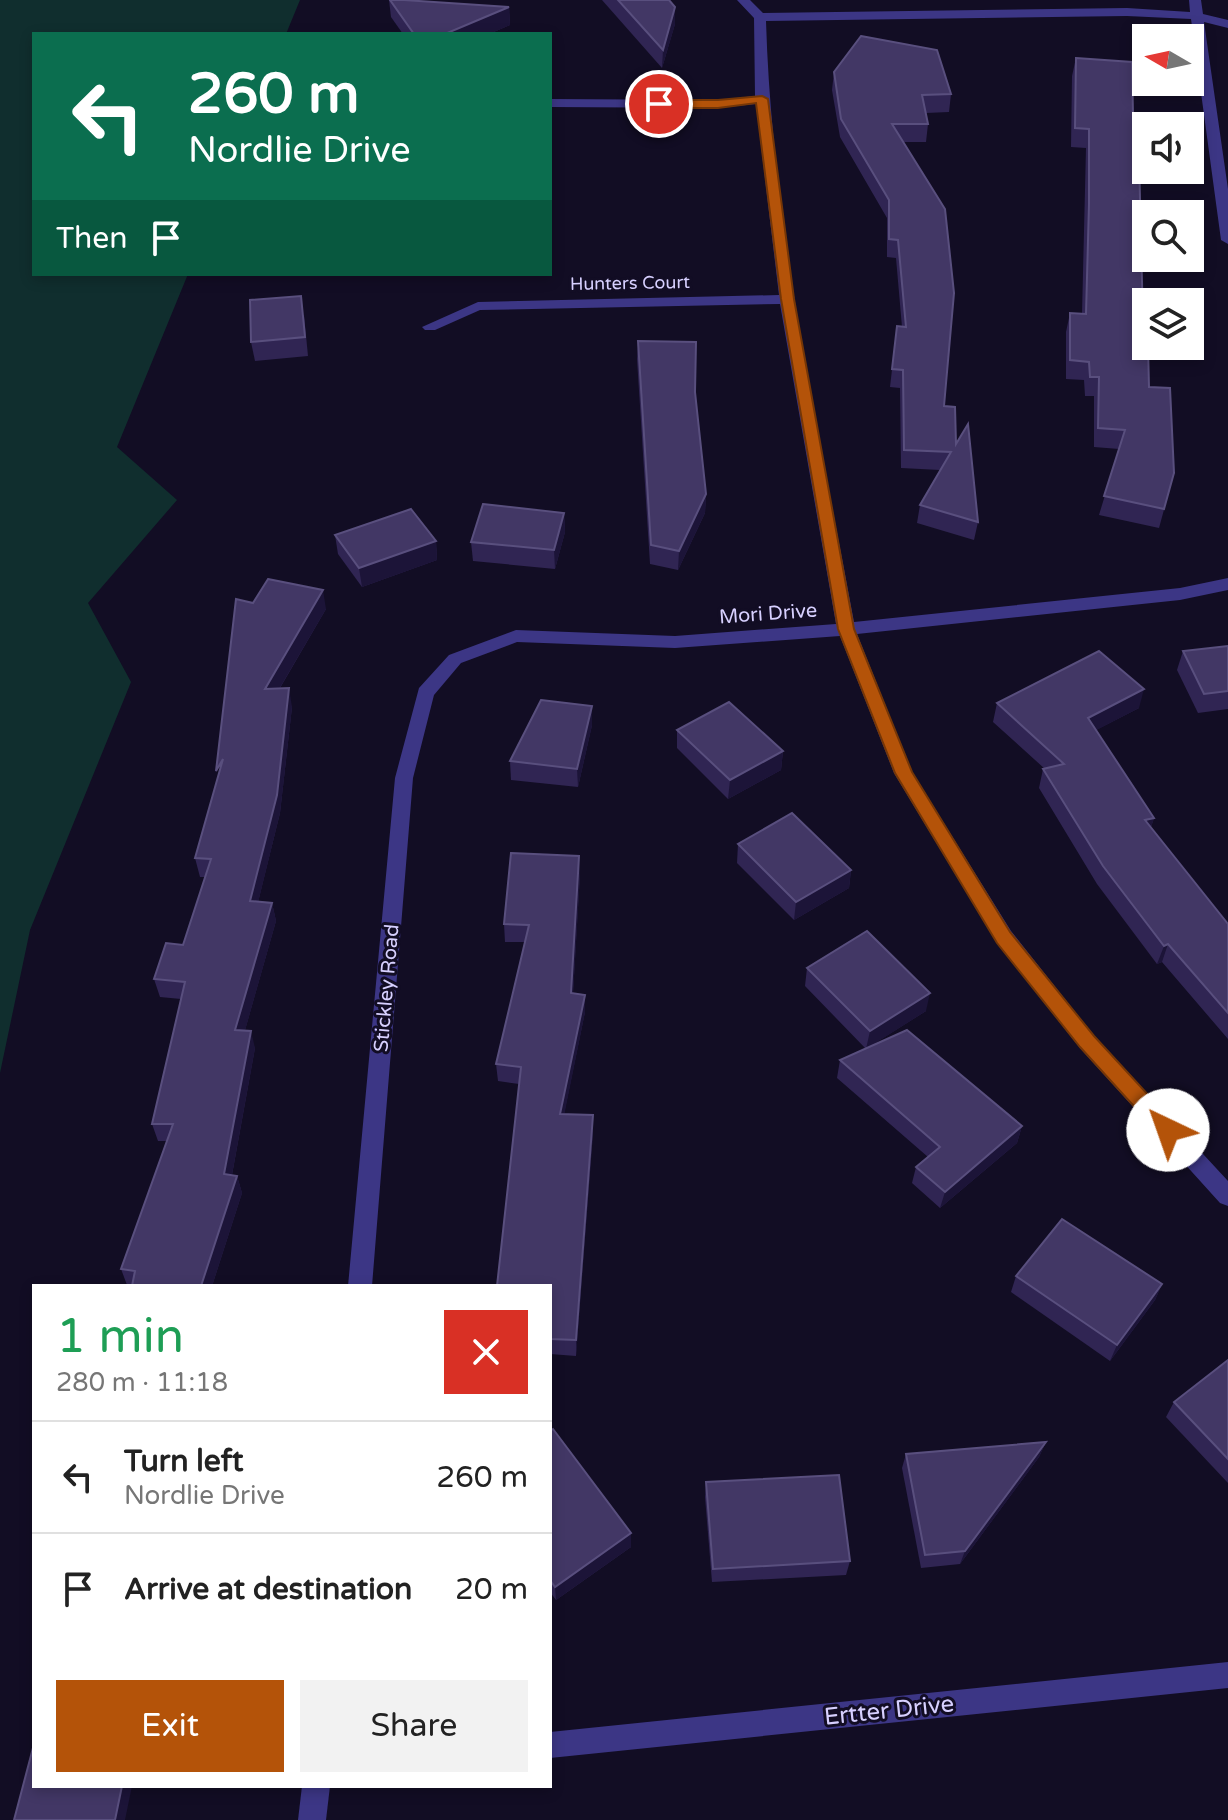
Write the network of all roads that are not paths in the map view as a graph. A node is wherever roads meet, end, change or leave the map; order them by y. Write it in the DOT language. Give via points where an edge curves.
graph roads {
  1 [pos="743,0"];
  2 [pos="1195,0"];
  3 [pos="1198,16"];
  4 [pos="760,17"];
  5 [pos="1228,24"];
  6 [pos="762,99"];
  7 [pos="552,103"];
  8 [pos="1228,240"];
  9 [pos="787,299"];
  10 [pos="430,327"];
  11 [pos="1228,584"];
  12 [pos="846,629"];
  13 [pos="425,693"];
  14 [pos="1228,1196"];
  15 [pos="360,1284"];
  16 [pos="1228,1675"];
  17 [pos="552,1745"];
  18 [pos="316,1788"];
  19 [pos="312,1820"];
  1 -- 4 [label="street"];
  2 -- 3 [label="street"];
  3 -- 4 [label="street" via="1127,12"];
  3 -- 5 [label="street"];
  3 -- 8 [label="street"];
  4 -- 6 [label="street"];
  6 -- 7 [label="street" via="718,104"];
  6 -- 9 [label="street"];
  9 -- 10 [label="street, Hunters Court" via="478,306"];
  9 -- 12 [label="street"];
  11 -- 12 [label="street, Mori Drive" via="1180,594"];
  12 -- 13 [label="street, Mori Drive" via="675,642 516,636 455,659"];
  12 -- 14 [label="street" via="903,773 1004,937 1087,1042"];
  13 -- 15 [label="street, Stickley Road" via="404,778"];
  16 -- 17 [label="street, Ertter Drive"];
  18 -- 19 [label="street"];
}
